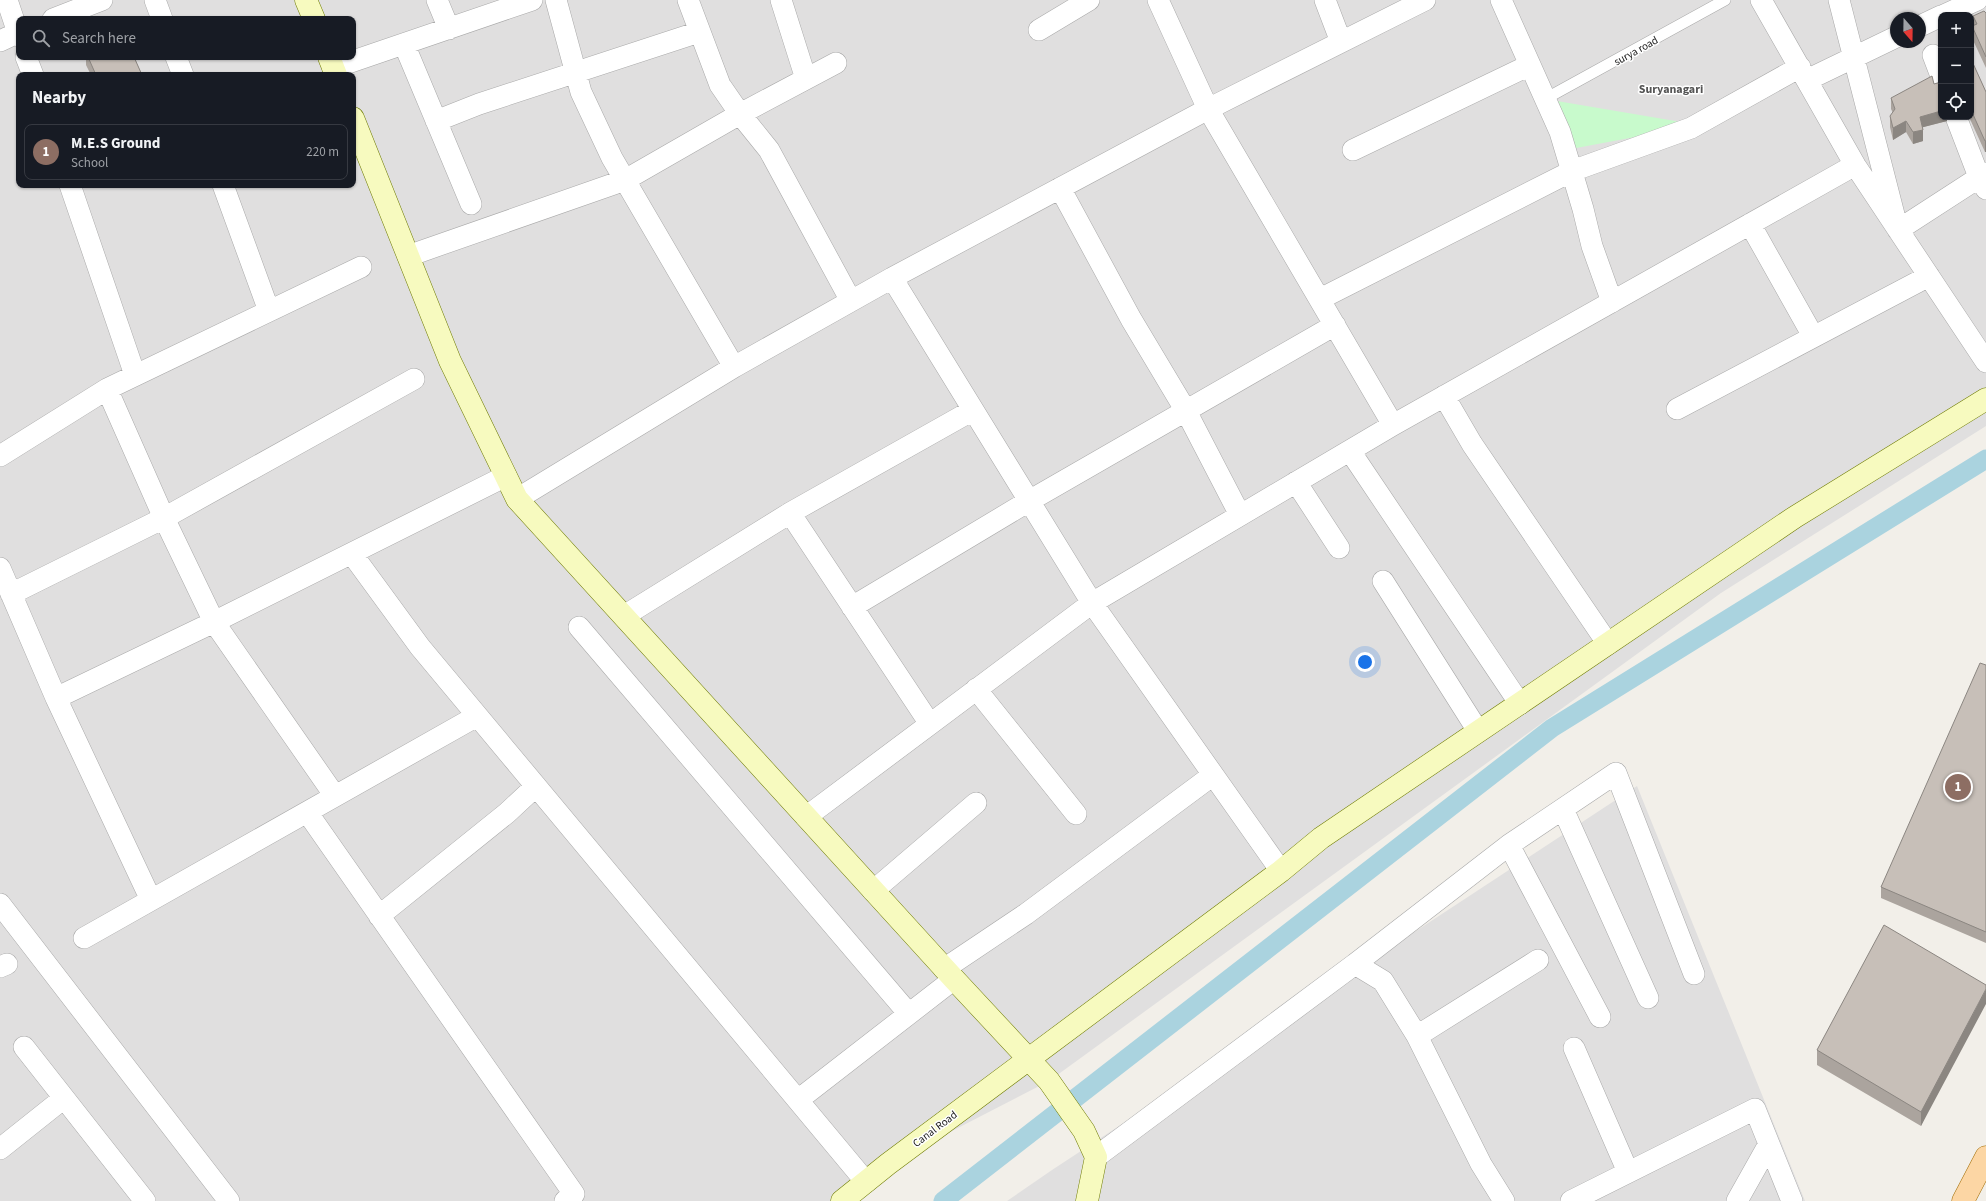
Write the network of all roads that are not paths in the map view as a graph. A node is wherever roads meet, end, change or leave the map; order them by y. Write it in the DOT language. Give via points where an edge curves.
graph roads {
  1 [pos="7,0"];
  2 [pos="102,0"];
  3 [pos="155,0"];
  4 [pos="306,0"];
  5 [pos="437,0"];
  6 [pos="532,0"];
  7 [pos="556,0"];
  8 [pos="688,0"];
  9 [pos="781,0"];
  10 [pos="1088,0"];
  11 [pos="1158,0"];
  12 [pos="1325,0"];
  13 [pos="1425,0"];
  14 [pos="1501,0"];
  15 [pos="1725,0"];
  16 [pos="1762,0"];
  17 [pos="1839,0"];
  18 [pos="1968,2"];
  19 [pos="1950,12"];
  20 [pos="61,16"];
  21 [pos="161,16"];
  22 [pos="313,16"];
  23 [pos="1938,17"];
  24 [pos="1926,23"];
  25 [pos="449,28"];
  26 [pos="1039,30"];
  27 [pos="698,32"];
  28 [pos="14,35"];
  29 [pos="1890,40"];
  30 [pos="1341,42"];
  31 [pos="404,44"];
  32 [pos="1933,55"];
  33 [pos="1854,56"];
  34 [pos="27,60"];
  35 [pos="177,60"];
  36 [pos="355,60"];
  37 [pos="356,60"];
  38 [pos="836,63"];
  39 [pos="1530,65"];
  40 [pos="333,67"];
  41 [pos="1938,68"];
  42 [pos="31,72"];
  43 [pos="182,72"];
  44 [pos="576,72"];
  45 [pos="1803,74"];
  46 [pos="806,79"];
  47 [pos="1545,99"];
  48 [pos="1208,109"];
  49 [pos="740,114"];
  50 [pos="1957,120"];
  51 [pos="436,121"];
  52 [pos="356,126"];
  53 [pos="1353,150"];
  54 [pos="1855,165"];
  55 [pos="1572,171"];
  56 [pos="625,180"];
  57 [pos="1984,180"];
  58 [pos="71,188"];
  59 [pos="224,188"];
  60 [pos="1060,188"];
  61 [pos="471,204"];
  62 [pos="1750,224"];
  63 [pos="1898,230"];
  64 [pos="408,256"];
  65 [pos="361,267"];
  66 [pos="1929,276"];
  67 [pos="892,278"];
  68 [pos="1320,299"];
  69 [pos="851,301"];
  70 [pos="1612,302"];
  71 [pos="269,311"];
  72 [pos="1335,325"];
  73 [pos="1813,336"];
  74 [pos="1986,362"];
  75 [pos="734,367"];
  76 [pos="136,375"];
  77 [pos="414,380"];
  78 [pos="107,389"];
  79 [pos="1444,396"];
  80 [pos="1986,398"];
  81 [pos="1678,409"];
  82 [pos="973,410"];
  83 [pos="1186,411"];
  84 [pos="1393,425"];
  85 [pos="1350,451"];
  86 [pos="0,456"];
  87 [pos="506,476"];
  88 [pos="1296,482"];
  89 [pos="517,499"];
  90 [pos="1029,501"];
  91 [pos="790,513"];
  92 [pos="1240,515"];
  93 [pos="164,518"];
  94 [pos="1339,548"];
  95 [pos="352,554"];
  96 [pos="0,568"];
  97 [pos="1383,581"];
  98 [pos="11,594"];
  99 [pos="1092,603"];
  100 [pos="852,607"];
  101 [pos="624,616"];
  102 [pos="214,622"];
  103 [pos="579,627"];
  104 [pos="1608,644"];
  105 [pos="976,689"];
  106 [pos="56,698"];
  107 [pos="1520,704"];
  108 [pos="477,716"];
  109 [pos="930,724"];
  110 [pos="1478,731"];
  111 [pos="1213,775"];
  112 [pos="536,786"];
  113 [pos="335,796"];
  114 [pos="976,802"];
  115 [pos="1563,809"];
  116 [pos="307,812"];
  117 [pos="1076,814"];
  118 [pos="806,817"];
  119 [pos="1508,845"];
  120 [pos="1281,871"];
  121 [pos="873,891"];
  122 [pos="151,900"];
  123 [pos="0,904"];
  124 [pos="379,916"];
  125 [pos="84,938"];
  126 [pos="1538,960"];
  127 [pos="1355,964"];
  128 [pos="949,974"];
  129 [pos="1694,974"];
  130 [pos="1648,998"];
  131 [pos="909,1014"];
  132 [pos="1600,1017"];
  133 [pos="1417,1036"];
  134 [pos="24,1047"];
  135 [pos="1574,1048"];
  136 [pos="1028,1058"];
  137 [pos="64,1098"];
  138 [pos="798,1100"];
  139 [pos="1769,1144"];
  140 [pos="0,1149"];
  141 [pos="1096,1157"];
  142 [pos="1986,1157"];
  143 [pos="1628,1172"];
  144 [pos="866,1182"];
  145 [pos="134,1197"];
  146 [pos="230,1201"];
  147 [pos="565,1201"];
  148 [pos="842,1201"];
  149 [pos="1087,1201"];
  150 [pos="1504,1201"];
  151 [pos="1571,1201"];
  152 [pos="1737,1201"];
  153 [pos="1792,1201"];
  154 [pos="1963,1201"];
  1 -- 28 [label="street"];
  2 -- 20 [label="street"];
  3 -- 21 [label="street"];
  4 -- 22 [label="street"];
  5 -- 25 [label="street"];
  6 -- 25 [label="street"];
  7 -- 44 [label="street"];
  8 -- 27 [label="street"];
  9 -- 46 [label="street"];
  10 -- 26 [label="street"];
  11 -- 48 [label="street"];
  12 -- 30 [label="street"];
  13 -- 30 [label="street"];
  14 -- 39 [label="street"];
  15 -- 47 [label="lane, surya road"];
  16 -- 45 [label="street"];
  17 -- 33 [label="street"];
  18 -- 19 [label="street"];
  23 -- 24 [label="street"];
  25 -- 31 [label="street"];
  27 -- 44 [label="street"];
  27 -- 49 [label="street" via="720,85"];
  29 -- 33 [label="street"];
  30 -- 48 [label="street"];
  31 -- 37 [label="street"];
  31 -- 51 [label="street"];
  32 -- 41 [label="street"];
  33 -- 45 [label="street"];
  33 -- 63 [label="street"];
  34 -- 42 [label="street"];
  35 -- 43 [label="street"];
  36 -- 40 [label="street"];
  38 -- 46 [label="street"];
  39 -- 47 [label="street"];
  39 -- 53 [label="street"];
  44 -- 51 [label="street"];
  44 -- 56 [label="street" via="581,92"];
  45 -- 54 [label="street"];
  45 -- 55 [label="street" via="1691,128"];
  46 -- 49 [label="street"];
  47 -- 55 [label="street" via="1560,132"];
  48 -- 60 [label="street"];
  48 -- 68 [label="street"];
  49 -- 56 [label="street"];
  49 -- 69 [label="street" via="769,150"];
  50 -- 57 [label="street"];
  51 -- 61 [label="street"];
  52 -- 64 [label="street"];
  54 -- 62 [label="street"];
  54 -- 63 [label="street"];
  55 -- 68 [label="street"];
  55 -- 70 [label="street" via="1592,246"];
  56 -- 64 [label="street"];
  56 -- 75 [label="street"];
  57 -- 63 [label="street"];
  58 -- 76 [label="street"];
  59 -- 71 [label="street"];
  60 -- 67 [label="street"];
  60 -- 83 [label="street" via="1131,319"];
  62 -- 70 [label="street"];
  62 -- 73 [label="street"];
  63 -- 66 [label="street"];
  64 -- 87 [label="street" via="450,362"];
  65 -- 71 [label="street"];
  66 -- 73 [label="street"];
  66 -- 74 [label="street"];
  67 -- 69 [label="street"];
  67 -- 82 [label="street"];
  68 -- 72 [label="street"];
  69 -- 75 [label="street"];
  70 -- 79 [label="street"];
  71 -- 76 [label="street"];
  72 -- 83 [label="street"];
  72 -- 84 [label="street"];
  73 -- 81 [label="street"];
  75 -- 89 [label="street"];
  76 -- 78 [label="street"];
  77 -- 93 [label="street"];
  78 -- 86 [label="street"];
  78 -- 93 [label="street"];
  79 -- 84 [label="street"];
  79 -- 104 [label="street" via="1472,444"];
  80 -- 104 [label="street, Canal Road" via="1796,517"];
  82 -- 90 [label="street"];
  82 -- 91 [label="street"];
  83 -- 90 [label="street"];
  83 -- 92 [label="street"];
  84 -- 85 [label="street"];
  85 -- 88 [label="street"];
  85 -- 107 [label="street"];
  87 -- 89 [label="street"];
  87 -- 95 [label="street"];
  88 -- 92 [label="street"];
  88 -- 94 [label="street"];
  89 -- 101 [label="street"];
  90 -- 99 [label="street"];
  90 -- 100 [label="street"];
  91 -- 100 [label="street"];
  91 -- 101 [label="street"];
  92 -- 99 [label="street"];
  93 -- 98 [label="street"];
  93 -- 102 [label="street"];
  95 -- 102 [label="street"];
  95 -- 108 [label="street" via="420,647"];
  96 -- 98 [label="street"];
  97 -- 110 [label="street"];
  98 -- 106 [label="street"];
  99 -- 105 [label="street"];
  99 -- 111 [label="street"];
  100 -- 109 [label="street"];
  101 -- 118 [label="street"];
  102 -- 106 [label="street"];
  102 -- 113 [label="street"];
  103 -- 131 [label="street"];
  104 -- 107 [label="street, Canal Road"];
  105 -- 109 [label="street"];
  105 -- 117 [label="street"];
  106 -- 122 [label="street"];
  107 -- 110 [label="street, Canal Road"];
  108 -- 112 [label="street"];
  108 -- 113 [label="street"];
  109 -- 118 [label="street"];
  110 -- 120 [label="street, Canal Road" via="1321,838"];
  111 -- 120 [label="street"];
  111 -- 128 [label="street"];
  112 -- 124 [label="street" via="507,813"];
  112 -- 138 [label="street"];
  113 -- 116 [label="street"];
  114 -- 121 [label="street"];
  115 -- 119 [label="street"];
  115 -- 129 [label="street" via="1616,773"];
  115 -- 130 [label="street"];
  116 -- 122 [label="street"];
  116 -- 124 [label="street"];
  118 -- 121 [label="street"];
  119 -- 127 [label="street"];
  119 -- 132 [label="street"];
  120 -- 136 [label="street, Canal Road"];
  121 -- 128 [label="street"];
  122 -- 125 [label="street"];
  123 -- 146 [label="street"];
  124 -- 147 [label="street" via="574,1194"];
  126 -- 133 [label="street"];
  127 -- 133 [label="street" via="1383,981"];
  127 -- 141 [label="street"];
  128 -- 131 [label="street"];
  128 -- 136 [label="street"];
  131 -- 138 [label="street"];
  133 -- 150 [label="street" via="1481,1164"];
  134 -- 137 [label="street"];
  135 -- 143 [label="street"];
  136 -- 141 [label="street" via="1049,1082 1084,1132"];
  136 -- 144 [label="street, Canal Road"];
  137 -- 140 [label="street"];
  137 -- 145 [label="street"];
  138 -- 144 [label="street"];
  139 -- 143 [label="street" via="1755,1109"];
  139 -- 152 [label="street"];
  139 -- 153 [label="street"];
  141 -- 149 [label="street"];
  142 -- 154 [label="main road"];
  143 -- 151 [label="street"];
  144 -- 148 [label="street, Canal Road"];
}
